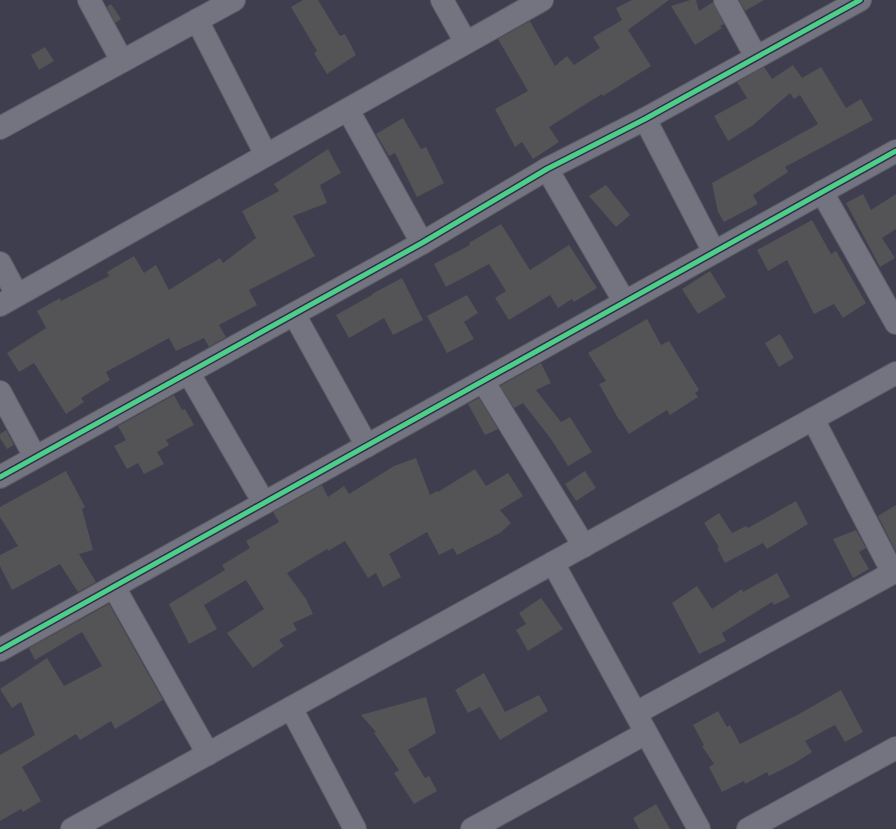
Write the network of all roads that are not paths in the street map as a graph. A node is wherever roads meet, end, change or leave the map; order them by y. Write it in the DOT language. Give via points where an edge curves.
graph roads {
  1 [pos="89,0"];
  2 [pos="234,0"];
  3 [pos="442,0"];
  4 [pos="542,0"];
  5 [pos="725,0"];
  6 [pos="860,0"];
  7 [pos="197,20"];
  8 [pos="465,41"];
  9 [pos="756,57"];
  10 [pos="122,61"];
  11 [pos="348,110"];
  12 [pos="645,119"];
  13 [pos="0,128"];
  14 [pos="896,150"];
  15 [pos="266,155"];
  16 [pos="547,169"];
  17 [pos="822,192"];
  18 [pos="422,243"];
  19 [pos="714,252"];
  20 [pos="0,263"];
  21 [pos="9,300"];
  22 [pos="624,301"];
  23 [pos="294,314"];
  24 [pos="896,323"];
  25 [pos="188,372"];
  26 [pos="896,374"];
  27 [pos="483,381"];
  28 [pos="0,392"];
  29 [pos="813,419"];
  30 [pos="366,446"];
  31 [pos="35,457"];
  32 [pos="0,477"];
  33 [pos="264,503"];
  34 [pos="584,546"];
  35 [pos="553,563"];
  36 [pos="894,572"];
  37 [pos="114,587"];
  38 [pos="0,650"];
  39 [pos="291,708"];
  40 [pos="636,714"];
  41 [pos="646,733"];
  42 [pos="896,748"];
  43 [pos="208,754"];
  44 [pos="72,829"];
  45 [pos="356,829"];
  46 [pos="472,829"];
  47 [pos="699,829"];
  48 [pos="748,829"];
  1 -- 10 [label="street"];
  2 -- 7 [label="street"];
  3 -- 8 [label="street"];
  4 -- 8 [label="street"];
  5 -- 9 [label="street"];
  6 -- 9 [label="street"];
  7 -- 10 [label="street"];
  7 -- 15 [label="street"];
  8 -- 11 [label="street"];
  9 -- 12 [label="street"];
  10 -- 13 [label="street"];
  11 -- 15 [label="street"];
  11 -- 18 [label="street"];
  12 -- 16 [label="street"];
  12 -- 19 [label="street"];
  14 -- 17 [label="street"];
  15 -- 21 [label="street"];
  16 -- 18 [label="street"];
  16 -- 22 [label="street"];
  17 -- 19 [label="street"];
  17 -- 24 [label="street"];
  18 -- 23 [label="street"];
  19 -- 22 [label="street"];
  20 -- 21 [label="street"];
  22 -- 27 [label="street"];
  23 -- 25 [label="street"];
  23 -- 30 [label="street"];
  25 -- 31 [label="street"];
  25 -- 33 [label="street"];
  26 -- 29 [label="street"];
  27 -- 30 [label="street"];
  27 -- 34 [label="street"];
  28 -- 31 [label="street"];
  29 -- 34 [label="street"];
  29 -- 36 [label="street"];
  30 -- 33 [label="street"];
  31 -- 32 [label="street"];
  33 -- 37 [label="street"];
  34 -- 35 [label="street"];
  35 -- 39 [label="street"];
  35 -- 40 [label="street"];
  36 -- 40 [label="street"];
  37 -- 38 [label="street"];
  37 -- 43 [label="street"];
  39 -- 43 [label="street"];
  39 -- 45 [label="street"];
  40 -- 41 [label="street"];
  41 -- 46 [label="street"];
  41 -- 47 [label="street"];
  42 -- 48 [label="street"];
  43 -- 44 [label="street"];
}
